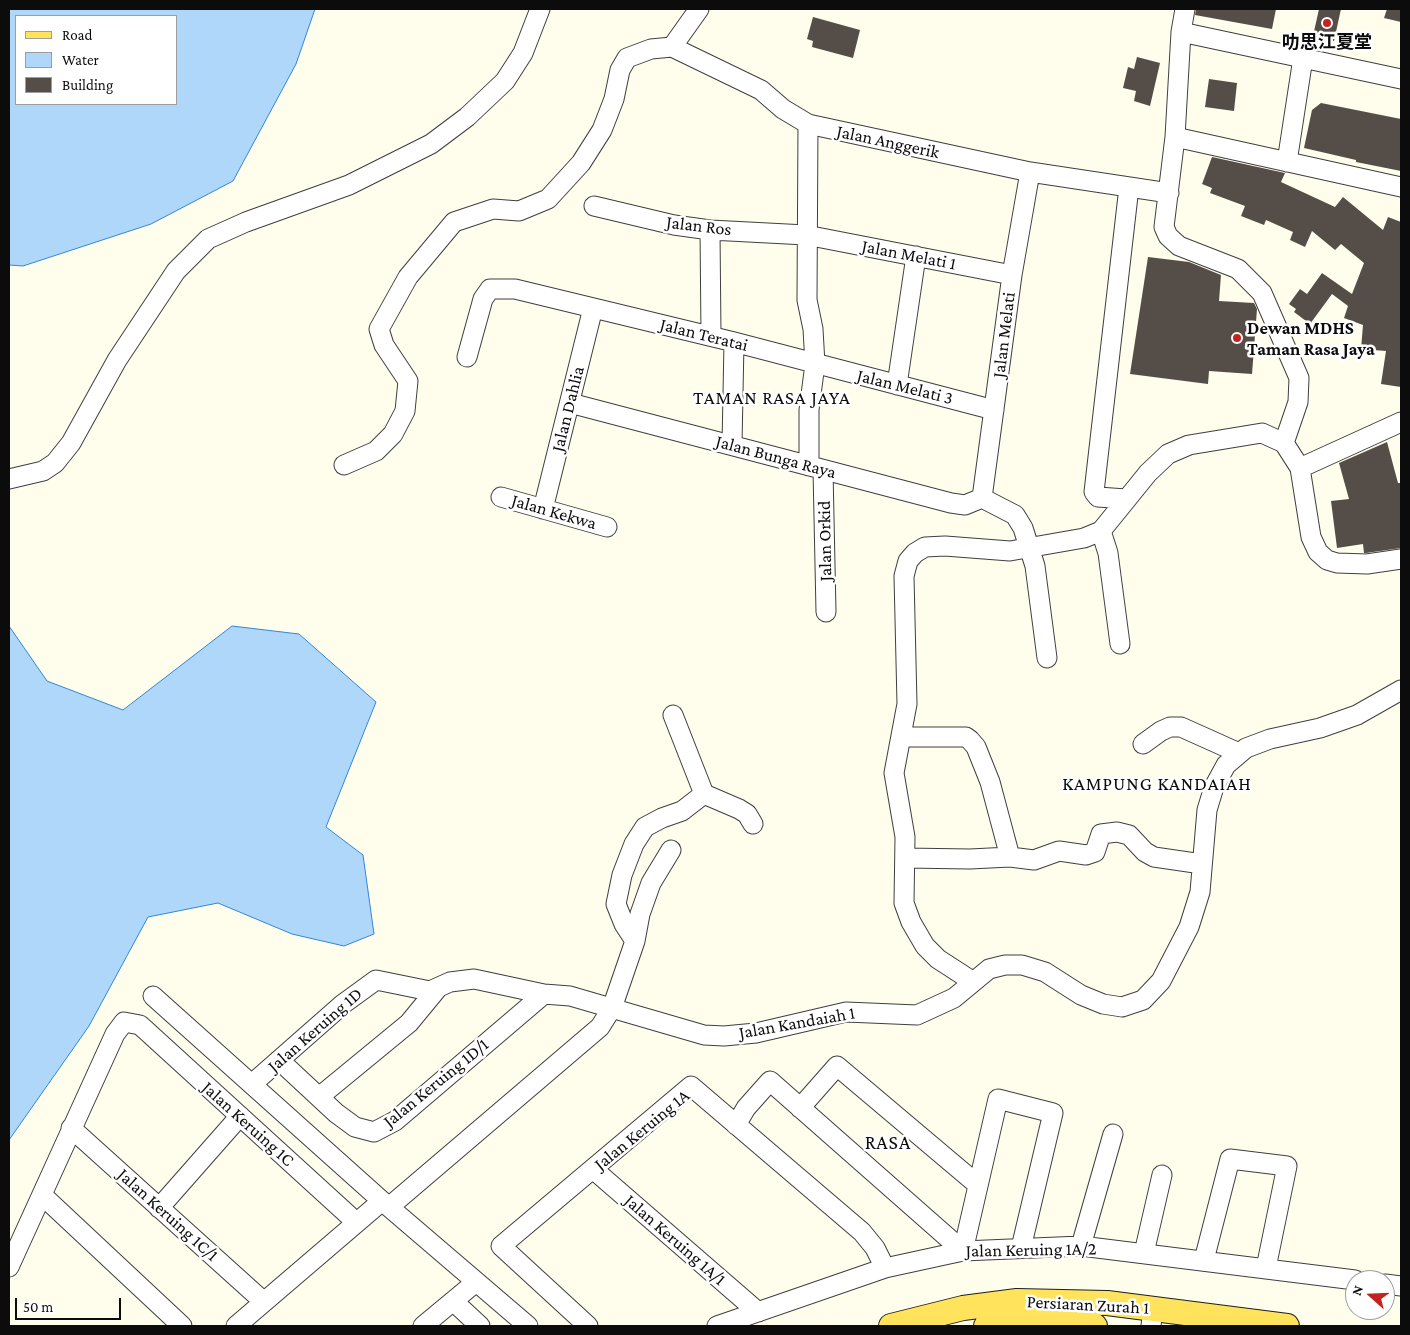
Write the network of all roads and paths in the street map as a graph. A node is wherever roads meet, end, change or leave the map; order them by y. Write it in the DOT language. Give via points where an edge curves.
graph roads {
  1 [pos="540,9"];
  2 [pos="699,9"];
  3 [pos="1185,9"];
  4 [pos="1182,32"];
  5 [pos="672,46"];
  6 [pos="1303,58"];
  7 [pos="1401,79"];
  8 [pos="808,124"];
  9 [pos="1175,137"];
  10 [pos="1287,162"];
  11 [pos="1030,172"];
  12 [pos="1130,187"];
  13 [pos="1401,188"];
  14 [pos="1168,193"];
  15 [pos="594,206"];
  16 [pos="710,230"];
  17 [pos="806,235"];
  18 [pos="916,256"];
  19 [pos="1012,275"];
  20 [pos="593,308"];
  21 [pos="711,336"];
  22 [pos="734,342"];
  23 [pos="468,356"];
  24 [pos="815,364"];
  25 [pos="896,385"];
  26 [pos="570,403"];
  27 [pos="994,410"];
  28 [pos="1401,422"];
  29 [pos="1284,443"];
  30 [pos="732,445"];
  31 [pos="344,465"];
  32 [pos="816,468"];
  33 [pos="1300,468"];
  34 [pos="9,479"];
  35 [pos="501,497"];
  36 [pos="982,498"];
  37 [pos="1126,499"];
  38 [pos="543,509"];
  39 [pos="607,527"];
  40 [pos="1101,531"];
  41 [pos="1029,548"];
  42 [pos="1401,560"];
  43 [pos="826,612"];
  44 [pos="1120,644"];
  45 [pos="1047,658"];
  46 [pos="1401,690"];
  47 [pos="673,715"];
  48 [pos="902,737"];
  49 [pos="1143,744"];
  50 [pos="1239,753"];
  51 [pos="704,794"];
  52 [pos="753,824"];
  53 [pos="671,850"];
  54 [pos="1010,856"];
  55 [pos="905,858"];
  56 [pos="1202,864"];
  57 [pos="635,941"];
  58 [pos="972,981"];
  59 [pos="437,989"];
  60 [pos="544,994"];
  61 [pos="153,996"];
  62 [pos="612,1008"];
  63 [pos="279,1060"];
  64 [pos="252,1084"];
  65 [pos="319,1097"];
  66 [pos="800,1108"];
  67 [pos="240,1116"];
  68 [pos="736,1124"];
  69 [pos="72,1128"];
  70 [pos="1113,1134"];
  71 [pos="593,1169"];
  72 [pos="1162,1175"];
  73 [pos="978,1185"];
  74 [pos="42,1195"];
  75 [pos="386,1204"];
  76 [pos="159,1208"];
  77 [pos="356,1222"];
  78 [pos="1081,1246"];
  79 [pos="1021,1248"];
  80 [pos="962,1250"];
  81 [pos="1144,1253"];
  82 [pos="1204,1260"];
  83 [pos="9,1267"];
  84 [pos="885,1268"];
  85 [pos="1266,1268"];
  86 [pos="1345,1279"];
  87 [pos="476,1282"];
  88 [pos="453,1301"];
  89 [pos="264,1302"];
  90 [pos="758,1312"];
  91 [pos="1152,1317"];
  92 [pos="1083,1325"];
  93 [pos="182,1326"];
  94 [pos="236,1326"];
  95 [pos="424,1326"];
  96 [pos="480,1326"];
  97 [pos="528,1326"];
  98 [pos="588,1326"];
  99 [pos="716,1326"];
  100 [pos="891,1326"];
  101 [pos="986,1326"];
  102 [pos="1287,1326"];
  1 -- 34 [label="street" via="524,53 505,81 431,144 349,185 208,239 176,271 117,360 71,443 55,464 43,471"];
  2 -- 5 [label="street"];
  3 -- 4 [label="street"];
  4 -- 6 [label="street"];
  4 -- 9 [label="street"];
  5 -- 8 [label="street, Jalan Anggerik" via="761,90 782,109"];
  5 -- 31 [label="street" via="651,49 628,58 620,70 614,99 602,130 581,163 548,199 518,211 493,209 454,222 408,278 379,329 384,345 408,381 405,411 393,434 376,450"];
  6 -- 7 [label="street"];
  6 -- 10 [label="street"];
  8 -- 11 [label="street, Jalan Anggerik"];
  8 -- 17 [label="street, Jalan Orkid"];
  9 -- 10 [label="street"];
  9 -- 14 [label="street"];
  10 -- 13 [label="street"];
  11 -- 12 [label="street, Jalan Anggerik"];
  11 -- 19 [label="street, Jalan Melati"];
  12 -- 14 [label="street, Jalan Anggerik"];
  12 -- 37 [label="street" via="1094,492 1098,497"];
  14 -- 29 [label="street" via="1164,218 1168,236 1179,246 1238,269 1262,293 1300,378 1298,402"];
  15 -- 16 [label="street, Jalan Ros"];
  16 -- 17 [label="street, Jalan Ros"];
  16 -- 21 [label="street"];
  17 -- 18 [label="street, Jalan Melati 1"];
  17 -- 24 [label="street, Jalan Orkid" via="807,300"];
  18 -- 19 [label="street, Jalan Melati 1"];
  18 -- 25 [label="street"];
  19 -- 27 [label="street, Jalan Melati"];
  20 -- 21 [label="street, Jalan Teratai"];
  20 -- 23 [label="street, Jalan Teratai" via="516,289 490,289 483,299"];
  20 -- 26 [label="street, Jalan Dahlia"];
  21 -- 22 [label="street, Jalan Teratai"];
  22 -- 24 [label="street, Jalan Teratai"];
  22 -- 30 [label="street"];
  24 -- 25 [label="street, Jalan Melati 3"];
  24 -- 32 [label="street, Jalan Orkid" via="809,410"];
  25 -- 27 [label="street, Jalan Melati 3"];
  26 -- 30 [label="street, Jalan Bunga Raya"];
  26 -- 38 [label="street, Jalan Dahlia"];
  27 -- 36 [label="street, Jalan Melati"];
  28 -- 33 [label="street"];
  29 -- 33 [label="street"];
  29 -- 37 [label="street" via="1262,433 1189,445 1168,454"];
  30 -- 32 [label="street, Jalan Bunga Raya"];
  32 -- 36 [label="street, Jalan Bunga Raya" via="951,503 965,505"];
  32 -- 43 [label="street, Jalan Orkid"];
  33 -- 42 [label="street" via="1311,537 1318,552 1337,563"];
  35 -- 38 [label="street, Jalan Kekwa"];
  36 -- 41 [label="street" via="1015,515"];
  37 -- 40 [label="street"];
  38 -- 39 [label="street, Jalan Kekwa"];
  40 -- 41 [label="street" via="1084,538"];
  40 -- 44 [label="street" via="1108,553"];
  41 -- 45 [label="street"];
  41 -- 48 [label="street" via="1010,551 925,547 908,561 904,576 906,704"];
  46 -- 50 [label="street, Jalan Kandaiah 1" via="1357,715 1320,728 1270,739"];
  47 -- 51 [label="street"];
  48 -- 54 [label="street" via="966,737 970,740 990,782"];
  48 -- 55 [label="street" via="894,773 905,837"];
  49 -- 50 [label="street" via="1161,731 1181,727"];
  50 -- 56 [label="street, Jalan Kandaiah 1" via="1226,765 1214,787 1207,810"];
  51 -- 52 [label="street" via="739,809"];
  51 -- 57 [label="street" via="682,811 645,827 634,844 622,875 616,904"];
  53 -- 57 [label="street" via="651,883"];
  54 -- 55 [label="street" via="970,860"];
  54 -- 56 [label="street" via="1034,860 1059,851 1092,854 1101,834 1117,832 1129,835 1154,857"];
  55 -- 58 [label="street" via="904,903 911,922 925,946 938,959"];
  56 -- 58 [label="street, Jalan Kandaiah 1" via="1200,892 1189,927 1160,981 1143,1000 1122,1007 1103,1004 1081,995 1045,972 1022,965 989,969"];
  57 -- 62 [label="street"];
  58 -- 62 [label="street, Jalan Kandaiah 1" via="954,998 917,1015 846,1012 756,1033 724,1036 704,1036"];
  59 -- 60 [label="street, Jalan Keruing 1D" via="450,982 474,979"];
  59 -- 63 [label="street, Jalan Keruing 1D" via="420,990 376,980"];
  59 -- 65 [label="street" via="420,1012"];
  60 -- 62 [label="street, Jalan Keruing 1D" via="570,996"];
  60 -- 65 [label="street, Jalan Keruing 1D/1" via="395,1121 374,1132 355,1127"];
  61 -- 64 [label="street"];
  62 -- 75 [label="street" via="600,1027"];
  63 -- 64 [label="street, Jalan Keruing 1D"];
  63 -- 65 [label="street, Jalan Keruing 1D/1"];
  64 -- 75 [label="street"];
  66 -- 68 [label="street" via="770,1081"];
  66 -- 73 [label="street" via="837,1066"];
  66 -- 80 [label="street"];
  67 -- 69 [label="street, Jalan Keruing 1C" via="140,1025 124,1022 115,1034"];
  67 -- 76 [label="street"];
  67 -- 77 [label="street, Jalan Keruing 1C"];
  68 -- 71 [label="street, Jalan Keruing 1A" via="691,1086"];
  68 -- 84 [label="street, Jalan Keruing 1A" via="862,1232"];
  69 -- 74 [label="street"];
  69 -- 76 [label="street, Jalan Keruing 1C/1"];
  70 -- 78 [label="street"];
  71 -- 90 [label="street, Jalan Keruing 1A/1"];
  71 -- 98 [label="street, Jalan Keruing 1A" via="501,1246"];
  72 -- 81 [label="street"];
  73 -- 79 [label="street" via="998,1099 1053,1113"];
  73 -- 80 [label="street"];
  74 -- 83 [label="street"];
  74 -- 93 [label="street"];
  75 -- 77 [label="street"];
  75 -- 87 [label="street"];
  76 -- 89 [label="street, Jalan Keruing 1C/1"];
  77 -- 89 [label="street"];
  78 -- 79 [label="street, Jalan Keruing 1A/2"];
  78 -- 81 [label="street, Jalan Keruing 1A/2"];
  79 -- 80 [label="street, Jalan Keruing 1A/2"];
  80 -- 84 [label="street, Jalan Keruing 1A/2"];
  81 -- 82 [label="street, Jalan Keruing 1A/2"];
  82 -- 85 [label="street, Jalan Keruing 1A/2"];
  82 -- 85 [label="street" via="1230,1159 1287,1166"];
  84 -- 90 [label="street, Jalan Keruing 1A/2"];
  85 -- 86 [label="street, Jalan Keruing 1A/2"];
  87 -- 88 [label="street"];
  87 -- 97 [label="street"];
  88 -- 95 [label="street"];
  88 -- 96 [label="street"];
  89 -- 94 [label="street"];
  90 -- 99 [label="street, Jalan Keruing 1A/2"];
  91 -- 100 [label="main road, Persiaran Zurah 1" via="1107,1303 1017,1301 963,1308"];
  91 -- 102 [label="main road, Persiaran Zurah 1"];
  92 -- 101 [label="main road, Persiaran Zurah 1" via="1038,1320"];
}
